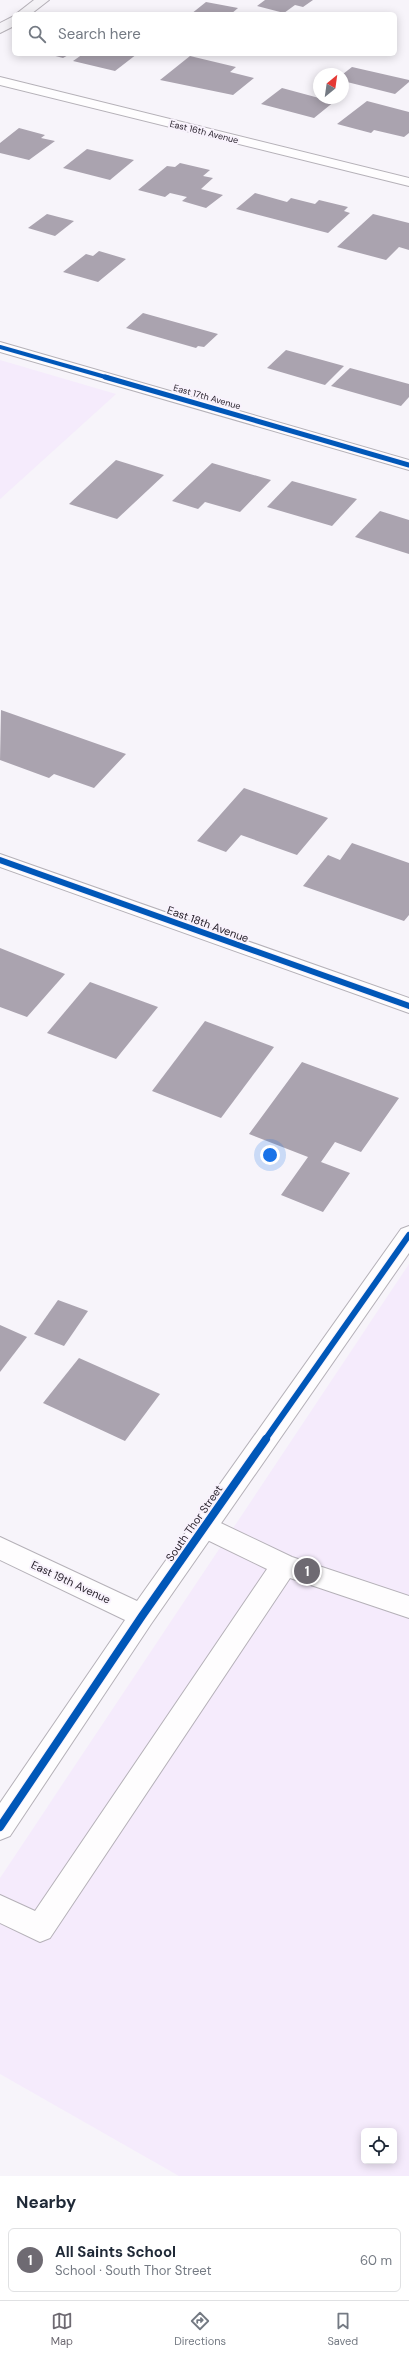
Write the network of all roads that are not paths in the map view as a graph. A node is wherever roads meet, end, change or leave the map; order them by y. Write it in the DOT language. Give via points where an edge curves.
graph roads {
  1 [pos="43,0"];
  2 [pos="25,12"];
  3 [pos="12,21"];
  4 [pos="0,29"];
  5 [pos="0,81"];
  6 [pos="409,182"];
  7 [pos="0,347"];
  8 [pos="409,465"];
  9 [pos="0,860"];
  10 [pos="409,1006"];
  11 [pos="409,1235"];
  12 [pos="204,1526"];
  13 [pos="0,1548"];
  14 [pos="284,1565"];
  15 [pos="409,1606"];
  16 [pos="142,1616"];
  17 [pos="0,1826"];
  18 [pos="0,1908"];
  1 -- 2 [label="main road"];
  3 -- 4 [label="main road"];
  5 -- 6 [label="street, East 16th Avenue"];
  7 -- 8 [label="street, East 17th Avenue"];
  9 -- 10 [label="street, East 18th Avenue"];
  11 -- 12 [label="street, South Thor Street"];
  12 -- 14 [label="street"];
  12 -- 16 [label="street, South Thor Street"];
  13 -- 16 [label="street, East 19th Avenue"];
  14 -- 15 [label="street"];
  14 -- 18 [label="street" via="40,1928"];
  16 -- 17 [label="street, South Thor Street"];
}
